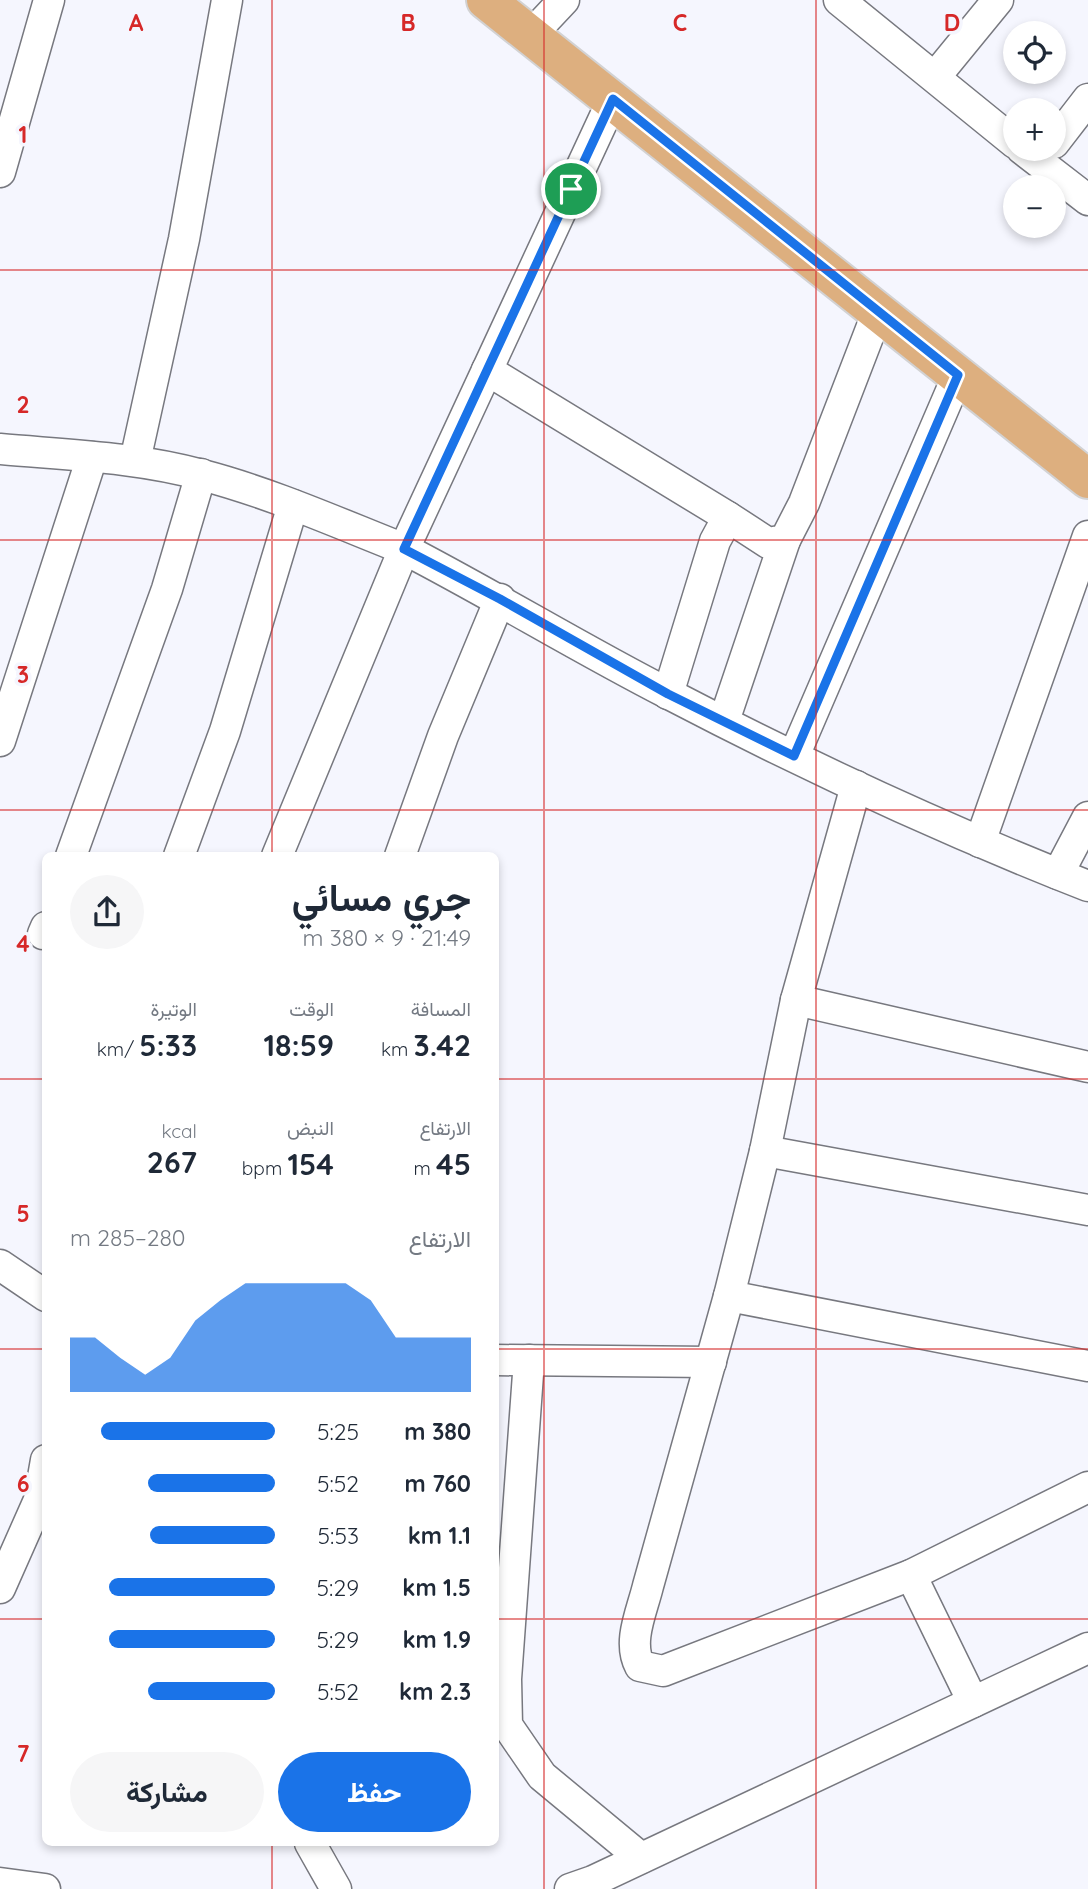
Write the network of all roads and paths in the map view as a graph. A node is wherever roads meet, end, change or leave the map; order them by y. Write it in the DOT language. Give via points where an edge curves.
graph roads {
  1 [pos="48,0"];
  2 [pos="226,0"];
  3 [pos="486,0"];
  4 [pos="564,0"];
  5 [pos="839,0"];
  6 [pos="998,0"];
  7 [pos="532,34"];
  8 [pos="935,77"];
  9 [pos="613,99"];
  10 [pos="1088,99"];
  11 [pos="1066,123"];
  12 [pos="1003,133"];
  13 [pos="1051,161"];
  14 [pos="0,172"];
  15 [pos="1088,200"];
  16 [pos="878,311"];
  17 [pos="487,370"];
  18 [pos="958,375"];
  19 [pos="0,449"];
  20 [pos="92,457"];
  21 [pos="135,461"];
  22 [pos="201,474"];
  23 [pos="1088,479"];
  24 [pos="293,505"];
  25 [pos="727,517"];
  26 [pos="1088,536"];
  27 [pos="785,540"];
  28 [pos="404,549"];
  29 [pos="500,599"];
  30 [pos="668,694"];
  31 [pos="724,721"];
  32 [pos="0,741"];
  33 [pos="794,756"];
  34 [pos="856,786"];
  35 [pos="1088,817"];
  36 [pos="980,842"];
  37 [pos="72,852"];
  38 [pos="180,852"];
  39 [pos="279,852"];
  40 [pos="401,852"];
  41 [pos="1058,874"];
  42 [pos="1088,886"];
  43 [pos="796,1000"];
  44 [pos="1088,1067"];
  45 [pos="765,1151"];
  46 [pos="1088,1210"];
  47 [pos="0,1265"];
  48 [pos="42,1293"];
  49 [pos="729,1296"];
  50 [pos="499,1360"];
  51 [pos="529,1360"];
  52 [pos="711,1362"];
  53 [pos="1088,1366"];
  54 [pos="42,1483"];
  55 [pos="1088,1487"];
  56 [pos="911,1575"];
  57 [pos="0,1588"];
  58 [pos="1088,1648"];
  59 [pos="974,1702"];
  60 [pos="312,1846"];
  61 [pos="641,1858"];
  62 [pos="0,1882"];
  63 [pos="45,1889"];
  64 [pos="336,1889"];
  65 [pos="570,1889"];
  1 -- 14 [label="street"];
  2 -- 21 [label="street" via="184,239"];
  3 -- 7 [label="main road"];
  4 -- 7 [label="street"];
  5 -- 8 [label="street"];
  6 -- 8 [label="street"];
  7 -- 9 [label="main road"];
  8 -- 12 [label="street"];
  9 -- 16 [label="main road"];
  9 -- 17 [label="street"];
  10 -- 11 [label="street"];
  13 -- 15 [label="street"];
  16 -- 18 [label="main road"];
  16 -- 27 [label="street" via="804,503"];
  17 -- 25 [label="street"];
  17 -- 28 [label="street"];
  18 -- 23 [label="main road"];
  18 -- 33 [label="street"];
  19 -- 20 [label="street"];
  20 -- 21 [label="street"];
  20 -- 32 [label="street"];
  21 -- 22 [label="street"];
  22 -- 24 [label="street"];
  22 -- 37 [label="street" via="167,589"];
  24 -- 28 [label="street"];
  24 -- 38 [label="street" via="225,732"];
  25 -- 27 [label="street" via="768,543"];
  25 -- 30 [label="street" via="715,541"];
  26 -- 36 [label="street"];
  27 -- 31 [label="street"];
  28 -- 29 [label="street"];
  28 -- 39 [label="street"];
  29 -- 30 [label="street"];
  29 -- 40 [label="street"];
  30 -- 31 [label="street"];
  31 -- 33 [label="street"];
  33 -- 34 [label="street"];
  34 -- 36 [label="street"];
  34 -- 43 [label="street"];
  35 -- 41 [label="street"];
  36 -- 41 [label="street"];
  41 -- 42 [label="street"];
  43 -- 44 [label="street"];
  43 -- 45 [label="street"];
  45 -- 46 [label="street"];
  45 -- 49 [label="street"];
  47 -- 48 [label="street"];
  49 -- 52 [label="street"];
  49 -- 53 [label="street"];
  50 -- 51 [label="street"];
  51 -- 52 [label="street"];
  51 -- 61 [label="street" via="506,1679 507,1725 542,1776"];
  52 -- 56 [label="street" via="636,1632 640,1666 663,1671"];
  54 -- 57 [label="street"];
  55 -- 56 [label="street"];
  56 -- 59 [label="street"];
  58 -- 59 [label="street"];
  59 -- 61 [label="street"];
  60 -- 64 [label="street"];
  61 -- 65 [label="street"];
  62 -- 63 [label="street"];
}
